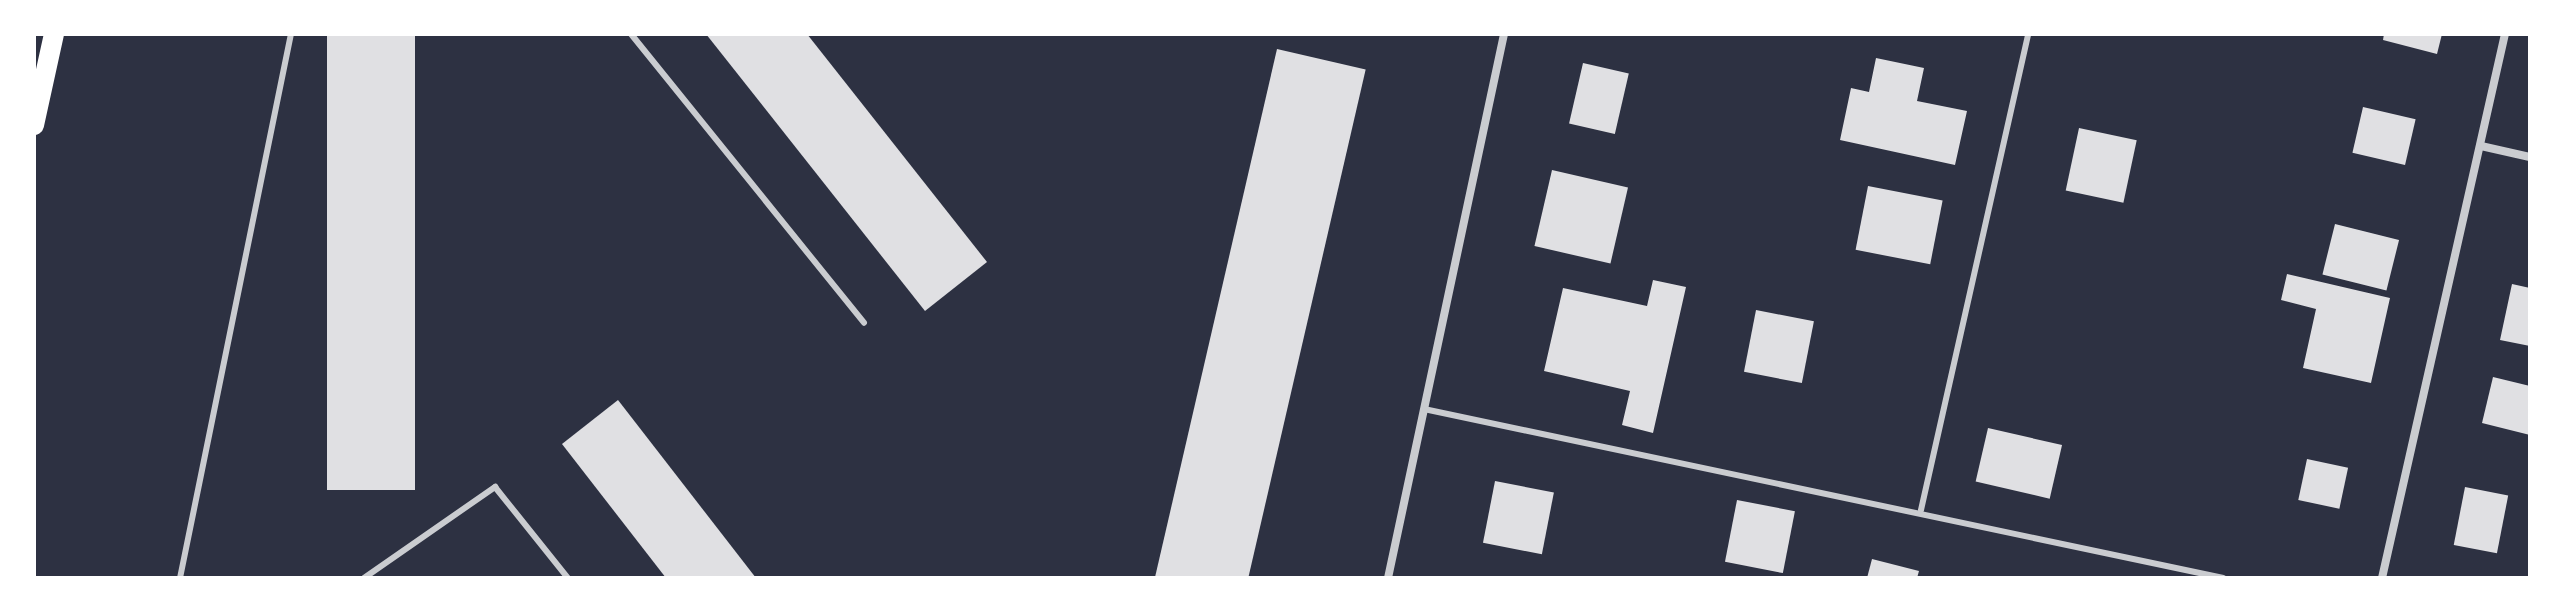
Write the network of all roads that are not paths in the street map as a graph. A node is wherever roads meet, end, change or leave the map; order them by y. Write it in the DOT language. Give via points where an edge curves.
graph roads {
  1 [pos="54,34"];
  2 [pos="291,34"];
  3 [pos="631,34"];
  4 [pos="1504,34"];
  5 [pos="2028,34"];
  6 [pos="2505,34"];
  7 [pos="37,92"];
  8 [pos="34,125"];
  9 [pos="2481,146"];
  10 [pos="2530,157"];
  11 [pos="864,323"];
  12 [pos="1424,409"];
  13 [pos="1921,510"];
  14 [pos="180,578"];
  15 [pos="364,578"];
  16 [pos="568,578"];
  17 [pos="1388,578"];
  18 [pos="2223,578"];
  19 [pos="2382,578"];
  1 -- 7 [label="main road"];
  2 -- 14 [label="lane"];
  3 -- 11 [label="lane"];
  4 -- 12 [label="street"];
  5 -- 13 [label="lane"];
  6 -- 9 [label="street"];
  7 -- 8 [label="main road"];
  9 -- 10 [label="street"];
  9 -- 19 [label="street"];
  12 -- 13 [label="lane"];
  12 -- 17 [label="street"];
  13 -- 18 [label="lane"];
  15 -- 16 [label="lane" via="495,487"];
}
